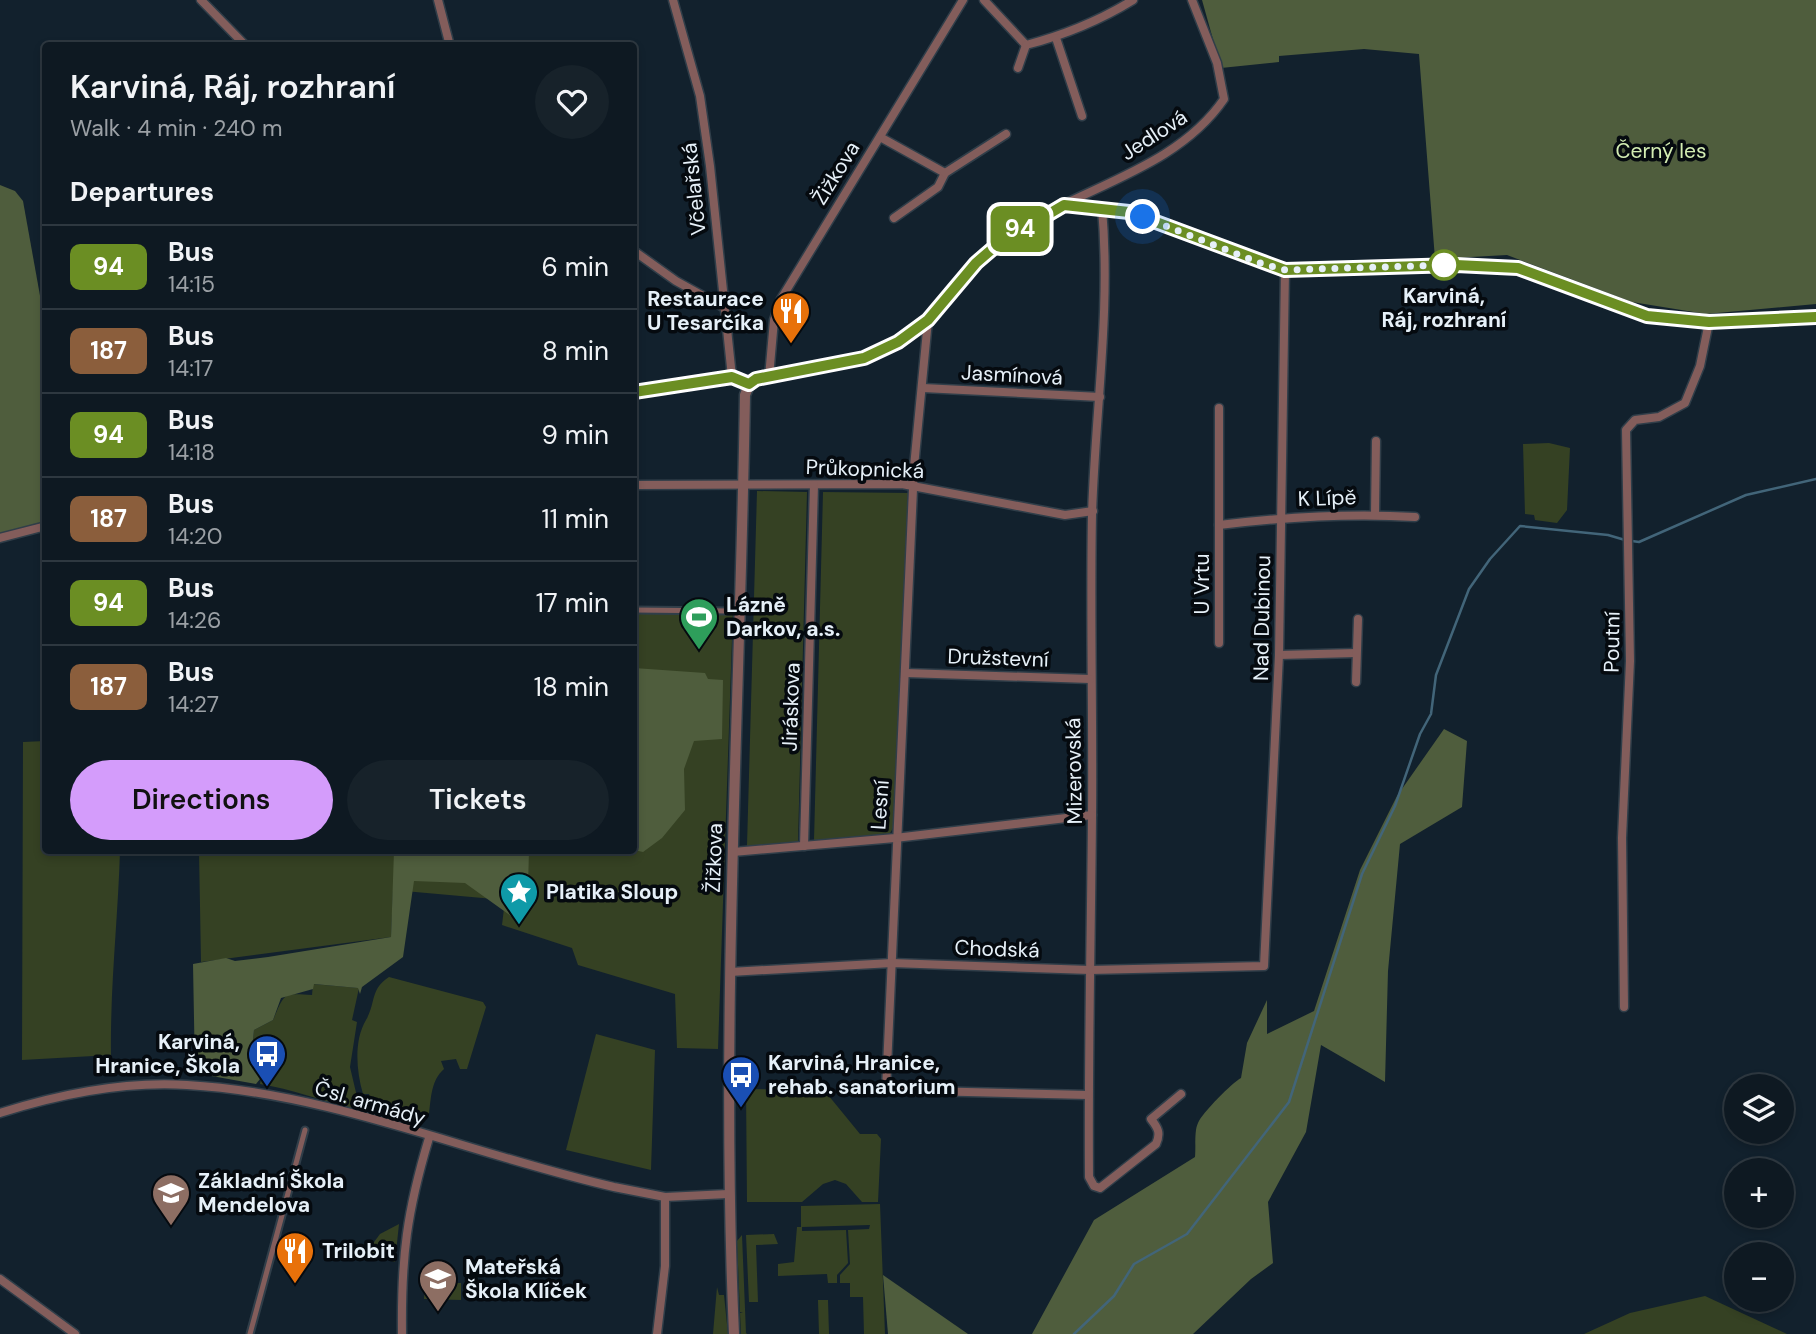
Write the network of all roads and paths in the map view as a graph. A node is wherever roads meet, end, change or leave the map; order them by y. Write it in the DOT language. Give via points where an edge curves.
graph roads {
  1 [pos="201,0"];
  2 [pos="438,0"];
  3 [pos="673,0"];
  4 [pos="963,0"];
  5 [pos="984,0"];
  6 [pos="1133,0"];
  7 [pos="1192,0"];
  8 [pos="1056,38"];
  9 [pos="242,42"];
  10 [pos="449,42"];
  11 [pos="1026,45"];
  12 [pos="1018,68"];
  13 [pos="1082,116"];
  14 [pos="1006,134"];
  15 [pos="880,137"];
  16 [pos="945,173"];
  17 [pos="1064,205"];
  18 [pos="1102,208"];
  19 [pos="894,218"];
  20 [pos="637,253"];
  21 [pos="1285,270"];
  22 [pos="723,307"];
  23 [pos="1816,317"];
  24 [pos="928,320"];
  25 [pos="1709,322"];
  26 [pos="732,377"];
  27 [pos="769,377"];
  28 [pos="749,384"];
  29 [pos="923,388"];
  30 [pos="637,392"];
  31 [pos="1100,397"];
  32 [pos="1219,408"];
  33 [pos="1376,441"];
  34 [pos="637,485"];
  35 [pos="743,485"];
  36 [pos="814,485"];
  37 [pos="914,485"];
  38 [pos="1093,511"];
  39 [pos="1375,514"];
  40 [pos="1281,517"];
  41 [pos="1415,517"];
  42 [pos="1219,525"];
  43 [pos="42,527"];
  44 [pos="0,538"];
  45 [pos="637,610"];
  46 [pos="729,611"];
  47 [pos="1358,620"];
  48 [pos="1219,643"];
  49 [pos="1356,653"];
  50 [pos="1279,655"];
  51 [pos="906,673"];
  52 [pos="1090,679"];
  53 [pos="1356,682"];
  54 [pos="1092,815"];
  55 [pos="895,838"];
  56 [pos="804,846"];
  57 [pos="733,852"];
  58 [pos="892,963"];
  59 [pos="1264,966"];
  60 [pos="1090,970"];
  61 [pos="730,972"];
  62 [pos="1624,1007"];
  63 [pos="1181,1094"];
  64 [pos="1088,1095"];
  65 [pos="0,1113"];
  66 [pos="305,1130"];
  67 [pos="429,1138"];
  68 [pos="728,1194"];
  69 [pos="665,1197"];
  70 [pos="0,1279"];
  71 [pos="75,1334"];
  72 [pos="250,1334"];
  73 [pos="402,1334"];
  74 [pos="657,1334"];
  75 [pos="734,1334"];
  1 -- 9 [label="street"];
  2 -- 10 [label="street"];
  3 -- 22 [label="street, Včelařská" via="700,96"];
  4 -- 15 [label="street, Žižkova"];
  5 -- 11 [label="street"];
  6 -- 8 [label="street"];
  7 -- 17 [label="street, Jedlová" via="1217,63 1224,99 1184,141"];
  8 -- 11 [label="street"];
  8 -- 13 [label="street"];
  11 -- 12 [label="street"];
  14 -- 16 [label="street"];
  15 -- 16 [label="street"];
  15 -- 27 [label="street, Žižkova" via="782,299 774,320"];
  16 -- 19 [label="street" via="938,187"];
  17 -- 18 [label="street"];
  17 -- 24 [label="street" via="998,244"];
  18 -- 21 [label="street" via="1148,219"];
  18 -- 31 [label="street, Mizerovská"];
  20 -- 22 [label="street"];
  21 -- 25 [label="street" via="1456,265 1518,268 1647,316"];
  21 -- 40 [label="street, Nad Dubinou"];
  22 -- 26 [label="street, Včelařská"];
  23 -- 25 [label="street"];
  24 -- 27 [label="street" via="898,342 864,358"];
  24 -- 29 [label="street, Lesní"];
  25 -- 62 [label="street, Poutní" via="1700,366 1685,403 1659,417 1635,420 1626,430 1630,660 1622,838"];
  26 -- 28 [label="street"];
  26 -- 30 [label="street"];
  27 -- 28 [label="street"];
  28 -- 35 [label="street, Žižkova"];
  29 -- 31 [label="street, Jasmínová"];
  29 -- 37 [label="street, Lesní"];
  31 -- 38 [label="street, Mizerovská"];
  32 -- 42 [label="street, U Vrtu"];
  33 -- 39 [label="street, K Lípě"];
  34 -- 35 [label="street, Průkopnická"];
  35 -- 36 [label="street, Průkopnická"];
  35 -- 57 [label="street, Žižkova"];
  36 -- 37 [label="street, Průkopnická"];
  36 -- 56 [label="street, Jiráskova"];
  37 -- 38 [label="street, Průkopnická" via="1065,515"];
  37 -- 51 [label="street, Lesní"];
  38 -- 52 [label="street, Mizerovská"];
  39 -- 40 [label="street, K Lípě"];
  39 -- 41 [label="street, K Lípě"];
  40 -- 42 [label="street, U Vrtu"];
  40 -- 50 [label="street, Nad Dubinou"];
  42 -- 48 [label="street, U Vrtu"];
  43 -- 44 [label="street"];
  45 -- 46 [label="street"];
  47 -- 49 [label="street"];
  49 -- 50 [label="street"];
  49 -- 53 [label="street"];
  50 -- 59 [label="street, Nad Dubinou"];
  51 -- 52 [label="street, Družstevní"];
  51 -- 55 [label="street, Lesní"];
  52 -- 54 [label="street, Mizerovská"];
  54 -- 55 [label="street"];
  54 -- 60 [label="street, Mizerovská"];
  55 -- 56 [label="street"];
  55 -- 58 [label="street, Lesní"];
  56 -- 57 [label="street"];
  57 -- 61 [label="street, Žižkova"];
  58 -- 60 [label="street, Chodská"];
  58 -- 61 [label="street, Chodská"];
  58 -- 64 [label="street, Lesní" via="886,1090"];
  59 -- 60 [label="street, Chodská"];
  60 -- 64 [label="street, Mizerovská"];
  61 -- 68 [label="street, Žižkova"];
  63 -- 64 [label="street, Mizerovská" via="1151,1119 1160,1137 1156,1144 1100,1188 1089,1177"];
  65 -- 67 [label="street, Čsl. armády" via="42,1099 116,1086 186,1085 281,1097"];
  66 -- 72 [label="street"];
  67 -- 69 [label="street, Čsl. armády" via="566,1177"];
  67 -- 73 [label="street" via="406,1224"];
  68 -- 69 [label="street, Čsl. armády"];
  68 -- 75 [label="street, Žižkova"];
  69 -- 74 [label="street" via="665,1266"];
  70 -- 71 [label="street"];
}
